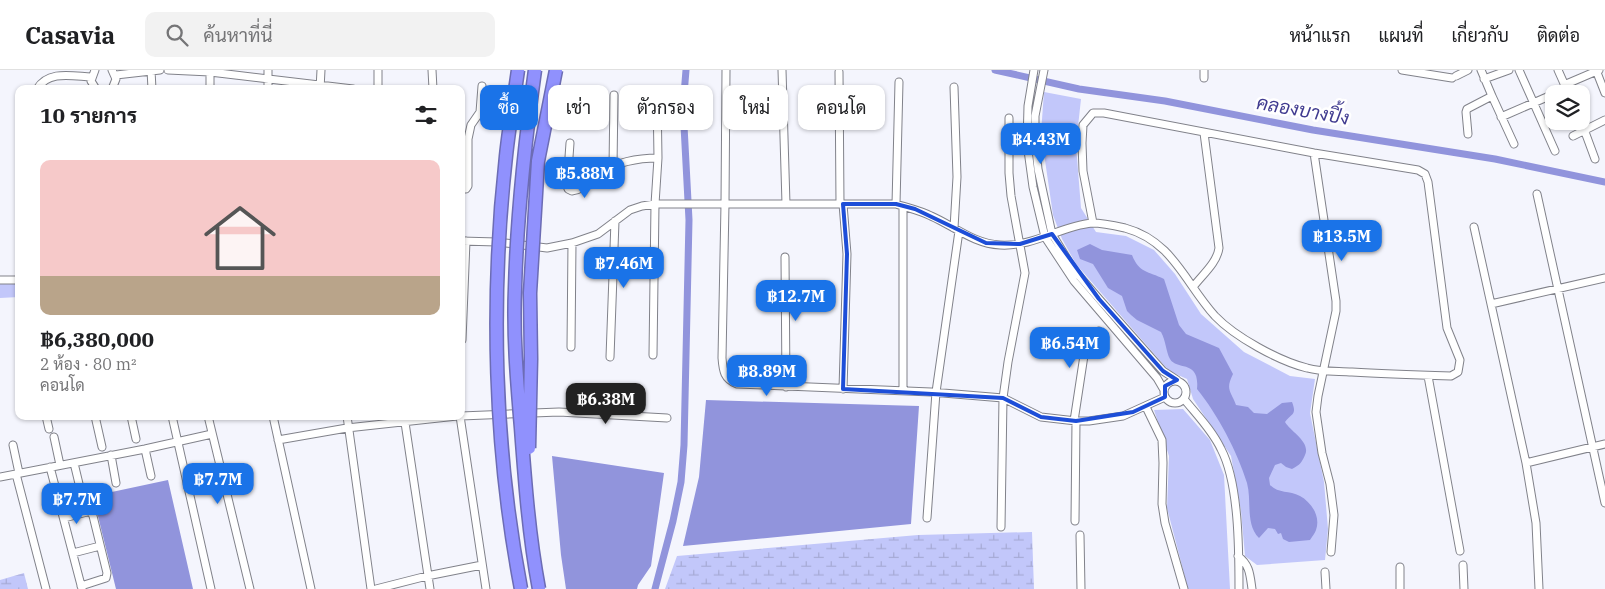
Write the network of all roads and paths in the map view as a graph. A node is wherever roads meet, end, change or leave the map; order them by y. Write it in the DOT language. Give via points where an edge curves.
graph roads {
  1 [pos="152,70"];
  2 [pos="160,70"];
  3 [pos="168,70"];
  4 [pos="268,70"];
  5 [pos="321,70"];
  6 [pos="378,70"];
  7 [pos="432,70"];
  8 [pos="518,70"];
  9 [pos="535,70"];
  10 [pos="556,70"];
  11 [pos="726,70"];
  12 [pos="782,70"];
  13 [pos="1034,70"];
  14 [pos="1044,70"];
  15 [pos="1402,70"];
  16 [pos="1468,70"];
  17 [pos="1480,70"];
  18 [pos="1509,70"];
  19 [pos="1519,70"];
  20 [pos="1558,70"];
  21 [pos="1597,70"];
  22 [pos="210,71"];
  23 [pos="838,72"];
  24 [pos="93,73"];
  25 [pos="114,73"];
  26 [pos="268,79"];
  27 [pos="1484,79"];
  28 [pos="899,82"];
  29 [pos="40,85"];
  30 [pos="115,85"];
  31 [pos="152,85"];
  32 [pos="210,85"];
  33 [pos="268,85"];
  34 [pos="307,85"];
  35 [pos="320,85"];
  36 [pos="378,85"];
  37 [pos="433,85"];
  38 [pos="1564,85"];
  39 [pos="1573,85"];
  40 [pos="954,87"];
  41 [pos="1605,93"];
  42 [pos="614,95"];
  43 [pos="1492,96"];
  44 [pos="1545,97"];
  45 [pos="1533,102"];
  46 [pos="480,112"];
  47 [pos="1501,117"];
  48 [pos="1009,118"];
  49 [pos="1605,120"];
  50 [pos="1590,127"];
  51 [pos="658,130"];
  52 [pos="1584,130"];
  53 [pos="1204,133"];
  54 [pos="1468,134"];
  55 [pos="1573,136"];
  56 [pos="570,143"];
  57 [pos="1514,144"];
  58 [pos="1555,151"];
  59 [pos="1314,153"];
  60 [pos="658,158"];
  61 [pos="1595,159"];
  62 [pos="613,167"];
  63 [pos="465,189"];
  64 [pos="1537,194"];
  65 [pos="655,204"];
  66 [pos="726,204"];
  67 [pos="786,204"];
  68 [pos="842,204"];
  69 [pos="899,205"];
  70 [pos="615,221"];
  71 [pos="1093,223"];
  72 [pos="1474,228"];
  73 [pos="956,229"];
  74 [pos="1052,234"];
  75 [pos="1044,237"];
  76 [pos="465,241"];
  77 [pos="572,243"];
  78 [pos="1020,244"];
  79 [pos="785,257"];
  80 [pos="1605,278"];
  81 [pos="0,280"];
  82 [pos="15,280"];
  83 [pos="1193,287"];
  84 [pos="1558,288"];
  85 [pos="1491,304"];
  86 [pos="1099,331"];
  87 [pos="571,347"];
  88 [pos="653,355"];
  89 [pos="610,357"];
  90 [pos="1324,370"];
  91 [pos="1428,376"];
  92 [pos="1177,380"];
  93 [pos="786,386"];
  94 [pos="843,388"];
  95 [pos="903,391"];
  96 [pos="936,392"];
  97 [pos="1165,394"];
  98 [pos="1003,398"];
  99 [pos="1184,399"];
  100 [pos="1146,406"];
  101 [pos="465,416"];
  102 [pos="667,418"];
  103 [pos="47,420"];
  104 [pos="96,420"];
  105 [pos="132,420"];
  106 [pos="173,420"];
  107 [pos="209,420"];
  108 [pos="274,420"];
  109 [pos="346,420"];
  110 [pos="398,420"];
  111 [pos="404,420"];
  112 [pos="460,420"];
  113 [pos="1075,421"];
  114 [pos="347,428"];
  115 [pos="48,429"];
  116 [pos="212,434"];
  117 [pos="54,437"];
  118 [pos="136,440"];
  119 [pos="278,440"];
  120 [pos="177,442"];
  121 [pos="1605,444"];
  122 [pos="13,445"];
  123 [pos="102,447"];
  124 [pos="1593,447"];
  125 [pos="145,449"];
  126 [pos="111,455"];
  127 [pos="74,462"];
  128 [pos="1526,463"];
  129 [pos="60,465"];
  130 [pos="50,467"];
  131 [pos="18,473"];
  132 [pos="151,476"];
  133 [pos="0,477"];
  134 [pos="116,484"];
  135 [pos="526,489"];
  136 [pos="1605,503"];
  137 [pos="91,510"];
  138 [pos="64,518"];
  139 [pos="927,518"];
  140 [pos="1075,521"];
  141 [pos="1001,527"];
  142 [pos="1080,535"];
  143 [pos="100,546"];
  144 [pos="1460,551"];
  145 [pos="1331,552"];
  146 [pos="73,553"];
  147 [pos="1238,556"];
  148 [pos="1463,565"];
  149 [pos="482,566"];
  150 [pos="1400,567"];
  151 [pos="1325,572"];
  152 [pos="427,576"];
  153 [pos="82,588"];
  154 [pos="46,589"];
  155 [pos="211,589"];
  156 [pos="250,589"];
  157 [pos="311,589"];
  158 [pos="371,589"];
  159 [pos="376,589"];
  160 [pos="430,589"];
  161 [pos="486,589"];
  162 [pos="521,589"];
  163 [pos="539,589"];
  164 [pos="1082,589"];
  165 [pos="1184,589"];
  166 [pos="1239,589"];
  167 [pos="1252,589"];
  168 [pos="1326,589"];
  169 [pos="1400,589"];
  170 [pos="1464,589"];
  171 [pos="1539,589"];
  1 -- 2 [label="street"];
  1 -- 25 [label="street"];
  1 -- 31 [label="street"];
  3 -- 22 [label="street"];
  4 -- 26 [label="street"];
  5 -- 35 [label="street"];
  6 -- 36 [label="street"];
  7 -- 37 [label="street"];
  8 -- 162 [label="highway, bridge" via="502,200 498,354 506,492"];
  9 -- 135 [label="highway, bridge" via="523,155 515,289 516,355"];
  10 -- 135 [label="highway, bridge" via="538,161 530,293 529,470"];
  11 -- 66 [label="street"];
  12 -- 67 [label="street"];
  13 -- 75 [label="street" via="1027,143"];
  14 -- 74 [label="street" via="1035,116 1035,138"];
  15 -- 16 [label="street" via="1454,77"];
  17 -- 27 [label="street"];
  18 -- 27 [label="street"];
  19 -- 45 [label="street"];
  20 -- 38 [label="street"];
  21 -- 39 [label="street"];
  21 -- 41 [label="street"];
  22 -- 26 [label="street"];
  22 -- 32 [label="street"];
  23 -- 68 [label="street"];
  24 -- 29 [label="street" via="54,76 46,78"];
  25 -- 30 [label="street"];
  26 -- 33 [label="street"];
  26 -- 34 [label="street"];
  27 -- 43 [label="street"];
  28 -- 69 [label="street"];
  40 -- 73 [label="street"];
  42 -- 62 [label="street"];
  43 -- 47 [label="street"];
  43 -- 54 [label="street" via="1467,109"];
  44 -- 45 [label="street"];
  45 -- 47 [label="street"];
  45 -- 58 [label="street"];
  46 -- 63 [label="street" via="471,125 468,138 468,186"];
  47 -- 57 [label="street"];
  48 -- 78 [label="street" via="1011,196"];
  49 -- 50 [label="street"];
  51 -- 60 [label="street"];
  52 -- 55 [label="street"];
  52 -- 61 [label="street"];
  53 -- 59 [label="street"];
  53 -- 71 [label="street" via="1104,113 1093,114 1083,125 1082,143 1083,171"];
  53 -- 83 [label="street" via="1219,248 1218,255"];
  56 -- 62 [label="street" via="568,189 578,190"];
  59 -- 90 [label="street" via="1336,302"];
  59 -- 91 [label="street" via="1418,170 1425,174 1447,328 1460,360 1458,372 1450,376"];
  60 -- 62 [label="street" via="635,159"];
  60 -- 65 [label="street"];
  64 -- 84 [label="street"];
  65 -- 66 [label="street"];
  65 -- 70 [label="street" via="630,210"];
  65 -- 88 [label="street"];
  66 -- 67 [label="street"];
  66 -- 93 [label="street" via="722,358 725,376 737,384"];
  67 -- 68 [label="street"];
  68 -- 69 [label="street"];
  68 -- 94 [label="street" via="847,254"];
  69 -- 73 [label="street" via="915,209"];
  69 -- 95 [label="street"];
  70 -- 77 [label="street" via="598,234"];
  70 -- 89 [label="street"];
  71 -- 74 [label="street"];
  71 -- 83 [label="street" via="1125,228 1152,239 1170,254"];
  72 -- 85 [label="street"];
  73 -- 78 [label="street" via="986,243"];
  73 -- 96 [label="street"];
  74 -- 75 [label="street"];
  74 -- 92 [label="street" via="1067,260 1099,299 1163,371"];
  75 -- 78 [label="street"];
  75 -- 97 [label="street" via="1074,281 1158,378"];
  76 -- 77 [label="street" via="547,248"];
  77 -- 87 [label="street"];
  78 -- 98 [label="street" via="1025,273"];
  79 -- 93 [label="street"];
  80 -- 84 [label="street"];
  81 -- 82 [label="street"];
  83 -- 90 [label="street" via="1216,317 1252,344 1295,365"];
  84 -- 85 [label="street"];
  84 -- 124 [label="street"];
  85 -- 128 [label="street"];
  86 -- 113 [label="street" via="1085,349"];
  90 -- 91 [label="street"];
  90 -- 145 [label="street" via="1316,412 1332,501 1334,527"];
  91 -- 144 [label="street"];
  92 -- 97 [label="street" via="1168,383"];
  92 -- 99 [label="street" via="1186,389"];
  93 -- 94 [label="street"];
  94 -- 95 [label="street"];
  95 -- 96 [label="street"];
  96 -- 98 [label="street"];
  96 -- 139 [label="street"];
  97 -- 99 [label="street" via="1175,403"];
  97 -- 100 [label="street"];
  98 -- 113 [label="street" via="1041,417"];
  98 -- 141 [label="street"];
  99 -- 147 [label="street" via="1208,428 1226,462 1233,490"];
  100 -- 113 [label="street" via="1123,416"];
  100 -- 165 [label="street" via="1162,440 1162,504"];
  101 -- 102 [label="street" via="560,412"];
  103 -- 115 [label="street"];
  104 -- 123 [label="street"];
  105 -- 118 [label="street"];
  106 -- 120 [label="street"];
  107 -- 116 [label="street"];
  108 -- 119 [label="street"];
  109 -- 114 [label="street"];
  110 -- 114 [label="street"];
  111 -- 152 [label="street"];
  112 -- 149 [label="street"];
  113 -- 140 [label="street"];
  114 -- 119 [label="street"];
  114 -- 158 [label="street"];
  116 -- 120 [label="street"];
  116 -- 156 [label="street"];
  117 -- 129 [label="street"];
  119 -- 157 [label="street"];
  120 -- 125 [label="street"];
  120 -- 155 [label="street"];
  121 -- 124 [label="street"];
  122 -- 131 [label="street"];
  124 -- 128 [label="street"];
  124 -- 136 [label="street"];
  125 -- 126 [label="street"];
  125 -- 132 [label="street"];
  126 -- 127 [label="street"];
  126 -- 134 [label="street"];
  127 -- 129 [label="street"];
  127 -- 137 [label="street" via="81,492"];
  128 -- 171 [label="street" via="1536,523"];
  129 -- 130 [label="street"];
  130 -- 131 [label="street"];
  130 -- 138 [label="street"];
  131 -- 133 [label="street"];
  131 -- 154 [label="street"];
  135 -- 163 [label="highway, bridge"];
  137 -- 138 [label="street"];
  137 -- 143 [label="street"];
  138 -- 146 [label="street"];
  142 -- 164 [label="street"];
  143 -- 146 [label="street"];
  143 -- 153 [label="street" via="106,578"];
  146 -- 153 [label="street"];
  147 -- 166 [label="street"];
  147 -- 167 [label="street" via="1249,568"];
  148 -- 170 [label="street"];
  149 -- 152 [label="street"];
  149 -- 161 [label="street"];
  150 -- 169 [label="street"];
  151 -- 168 [label="street"];
  152 -- 159 [label="street"];
  152 -- 160 [label="street"];
}
